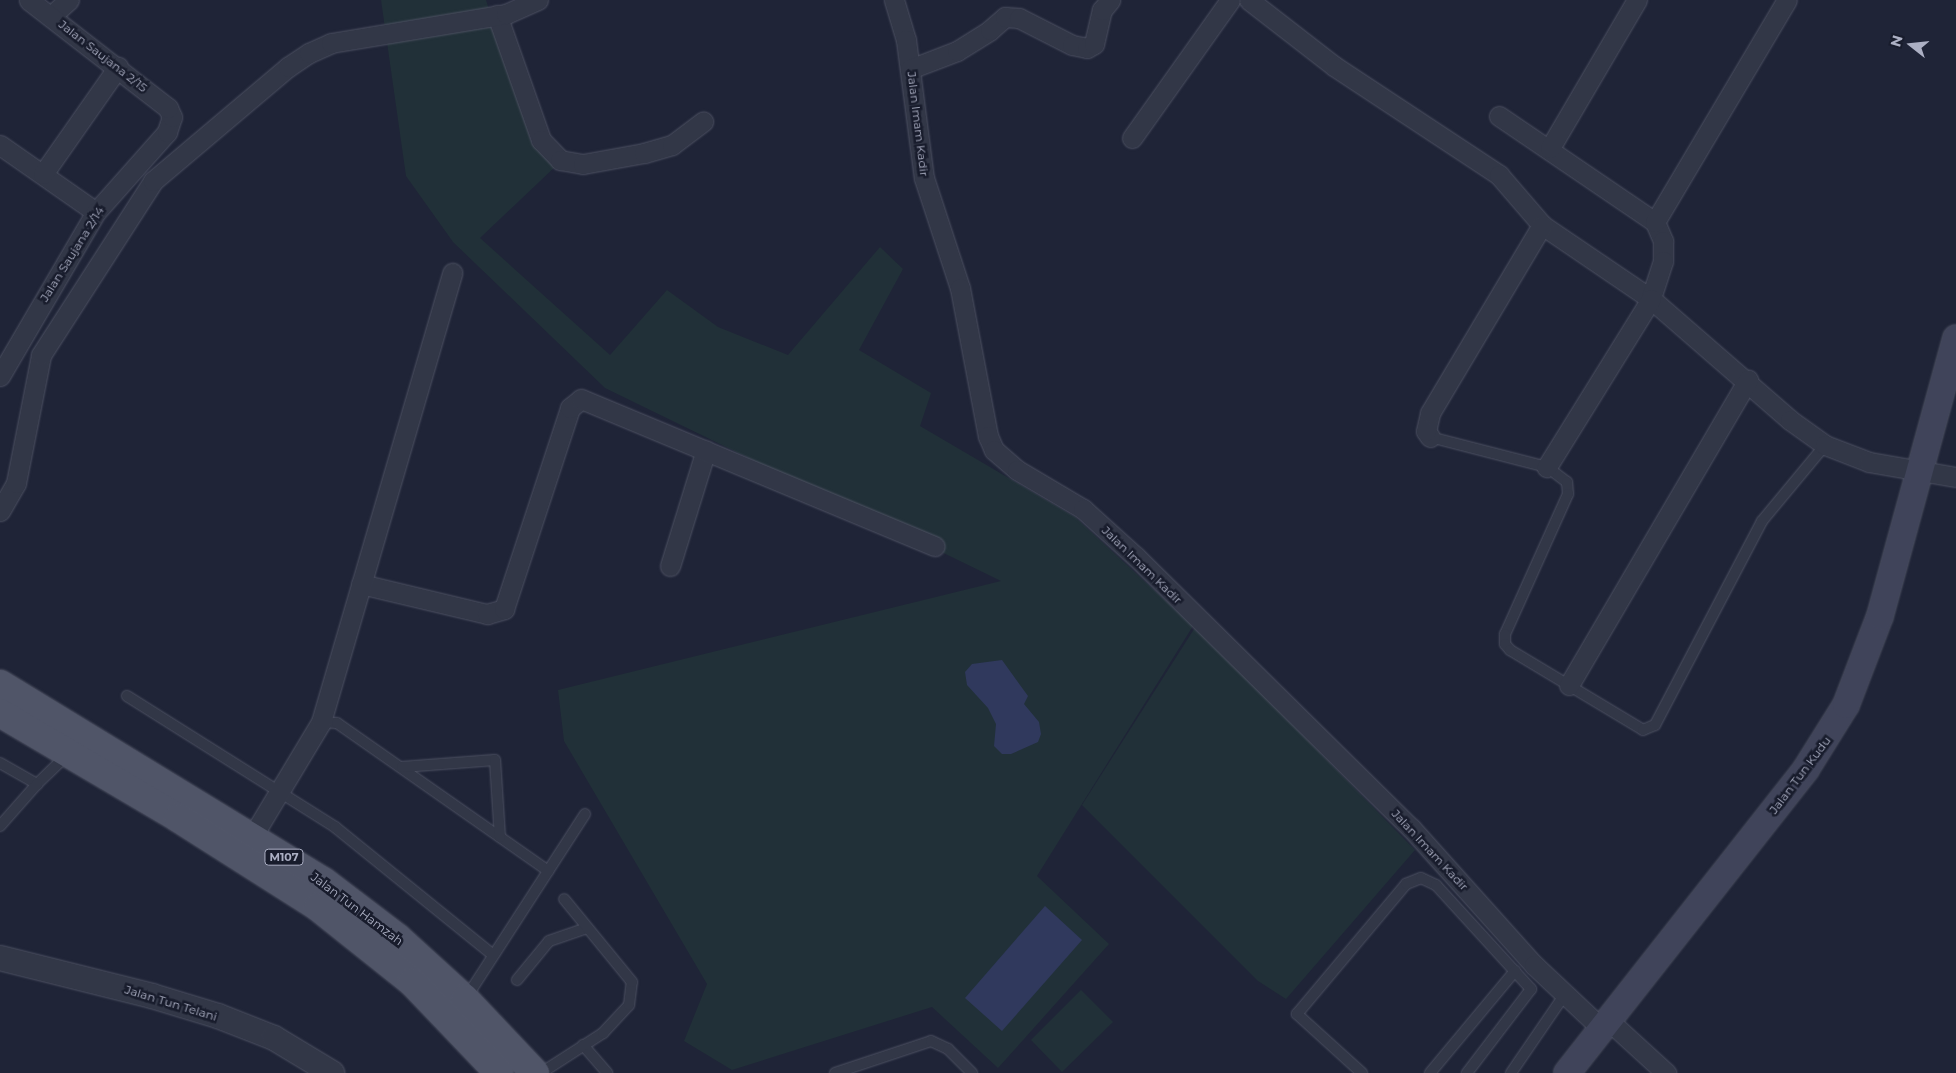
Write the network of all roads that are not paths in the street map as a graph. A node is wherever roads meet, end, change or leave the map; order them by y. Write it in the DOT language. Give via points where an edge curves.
graph roads {
  1 [pos="29,0"];
  2 [pos="69,0"];
  3 [pos="538,0"];
  4 [pos="894,0"];
  5 [pos="1110,0"];
  6 [pos="1230,0"];
  7 [pos="1249,0"];
  8 [pos="1637,0"];
  9 [pos="1787,0"];
  10 [pos="497,15"];
  11 [pos="51,16"];
  12 [pos="118,67"];
  13 [pos="910,69"];
  14 [pos="1499,116"];
  15 [pos="703,122"];
  16 [pos="169,124"];
  17 [pos="1132,138"];
  18 [pos="200,141"];
  19 [pos="0,145"];
  20 [pos="1550,148"];
  21 [pos="43,174"];
  22 [pos="96,212"];
  23 [pos="1655,222"];
  24 [pos="1542,225"];
  25 [pos="452,273"];
  26 [pos="1651,299"];
  27 [pos="1956,338"];
  28 [pos="0,376"];
  29 [pos="1748,380"];
  30 [pos="1430,437"];
  31 [pos="1825,445"];
  32 [pos="706,450"];
  33 [pos="1547,467"];
  34 [pos="1921,470"];
  35 [pos="1956,477"];
  36 [pos="0,512"];
  37 [pos="935,546"];
  38 [pos="670,566"];
  39 [pos="361,584"];
  40 [pos="0,684"];
  41 [pos="1569,685"];
  42 [pos="127,696"];
  43 [pos="0,713"];
  44 [pos="321,722"];
  45 [pos="69,753"];
  46 [pos="0,763"];
  47 [pos="402,767"];
  48 [pos="37,784"];
  49 [pos="278,791"];
  50 [pos="585,814"];
  51 [pos="2,819"];
  52 [pos="252,837"];
  53 [pos="500,837"];
  54 [pos="548,871"];
  55 [pos="564,899"];
  56 [pos="587,928"];
  57 [pos="493,955"];
  58 [pos="0,958"];
  59 [pos="1515,971"];
  60 [pos="517,980"];
  61 [pos="1565,994"];
  62 [pos="465,999"];
  63 [pos="1605,1024"];
  64 [pos="583,1045"];
  65 [pos="1356,1071"];
  66 [pos="332,1073"];
  67 [pos="499,1073"];
  68 [pos="535,1073"];
  69 [pos="540,1073"];
  70 [pos="607,1073"];
  71 [pos="836,1073"];
  72 [pos="972,1073"];
  73 [pos="1430,1073"];
  74 [pos="1467,1073"];
  75 [pos="1511,1073"];
  76 [pos="1567,1073"];
  77 [pos="1666,1073"];
  1 -- 11 [label="street, Jalan Saujana 2/15"];
  2 -- 11 [label="street"];
  3 -- 10 [label="street"];
  4 -- 13 [label="street, Jalan Imam Kadir"];
  5 -- 13 [label="street" via="1102,10 1094,44 1087,48 1072,45 1019,18 1005,16 990,30 957,50"];
  6 -- 17 [label="street"];
  7 -- 24 [label="street" via="1334,66 1499,175"];
  8 -- 20 [label="street"];
  9 -- 23 [label="street"];
  10 -- 15 [label="street" via="541,140 560,160 582,164 644,153 672,145"];
  10 -- 18 [label="street" via="331,43 288,67"];
  11 -- 12 [label="street, Jalan Saujana 2/15"];
  12 -- 16 [label="street, Jalan Saujana 2/15" via="168,108"];
  12 -- 21 [label="street"];
  13 -- 61 [label="street, Jalan Imam Kadir" via="924,178 960,288 988,436 994,450 1017,470 1083,509 1136,557 1411,828 1527,958"];
  14 -- 20 [label="street"];
  16 -- 18 [label="street"];
  16 -- 22 [label="street, Jalan Saujana 2/14"];
  18 -- 36 [label="street" via="153,181 41,355 16,483"];
  19 -- 21 [label="street"];
  20 -- 23 [label="street"];
  21 -- 22 [label="street"];
  22 -- 28 [label="street, Jalan Saujana 2/14"];
  23 -- 26 [label="street" via="1663,241 1663,261"];
  24 -- 26 [label="street"];
  24 -- 30 [label="street" via="1430,413 1426,432"];
  25 -- 39 [label="street"];
  26 -- 29 [label="street"];
  26 -- 33 [label="street"];
  27 -- 34 [label="main road, Jalan Tun Kudu"];
  29 -- 31 [label="street" via="1790,420"];
  29 -- 41 [label="street"];
  30 -- 33 [label="lane"];
  31 -- 34 [label="street" via="1869,462"];
  31 -- 41 [label="lane" via="1762,521 1650,730 1643,730"];
  32 -- 37 [label="street"];
  32 -- 38 [label="street"];
  32 -- 39 [label="street" via="579,400 570,408 504,609 487,614"];
  33 -- 41 [label="lane" via="1566,482 1568,494 1505,634 1505,644"];
  34 -- 35 [label="street"];
  34 -- 63 [label="main road, Jalan Tun Kudu" via="1870,649 1833,729 1806,769"];
  39 -- 44 [label="street"];
  40 -- 52 [label="main road, Jalan Tun Hamzah / M107"];
  42 -- 49 [label="lane"];
  43 -- 45 [label="main road, Jalan Tun Hamzah / M107"];
  44 -- 47 [label="lane" via="338,722"];
  44 -- 49 [label="street"];
  45 -- 48 [label="lane"];
  45 -- 67 [label="main road, Jalan Tun Hamzah / M107" via="318,907 412,982"];
  46 -- 48 [label="lane"];
  47 -- 53 [label="lane"];
  47 -- 53 [label="lane" via="495,760"];
  48 -- 51 [label="lane"];
  49 -- 52 [label="street"];
  49 -- 57 [label="lane" via="335,827"];
  50 -- 54 [label="lane"];
  52 -- 62 [label="main road, Jalan Tun Hamzah / M107" via="323,881 398,938"];
  53 -- 54 [label="lane"];
  54 -- 57 [label="lane"];
  55 -- 56 [label="lane"];
  56 -- 60 [label="lane" via="549,941"];
  56 -- 64 [label="lane" via="632,982 629,1006 603,1033"];
  57 -- 62 [label="lane"];
  58 -- 66 [label="street, Jalan Tun Telani" via="218,1016 274,1038"];
  59 -- 65 [label="lane" via="1436,885 1421,878 1406,884 1297,1014"];
  59 -- 73 [label="lane"];
  59 -- 74 [label="lane" via="1531,989"];
  61 -- 63 [label="street, Jalan Imam Kadir"];
  61 -- 75 [label="lane"];
  62 -- 68 [label="main road, Jalan Tun Hamzah / M107"];
  63 -- 76 [label="main road, Jalan Tun Kudu"];
  63 -- 77 [label="street, Jalan Imam Kadir"];
  64 -- 69 [label="lane"];
  64 -- 70 [label="lane"];
  71 -- 72 [label="lane" via="931,1041 948,1049"];
}
